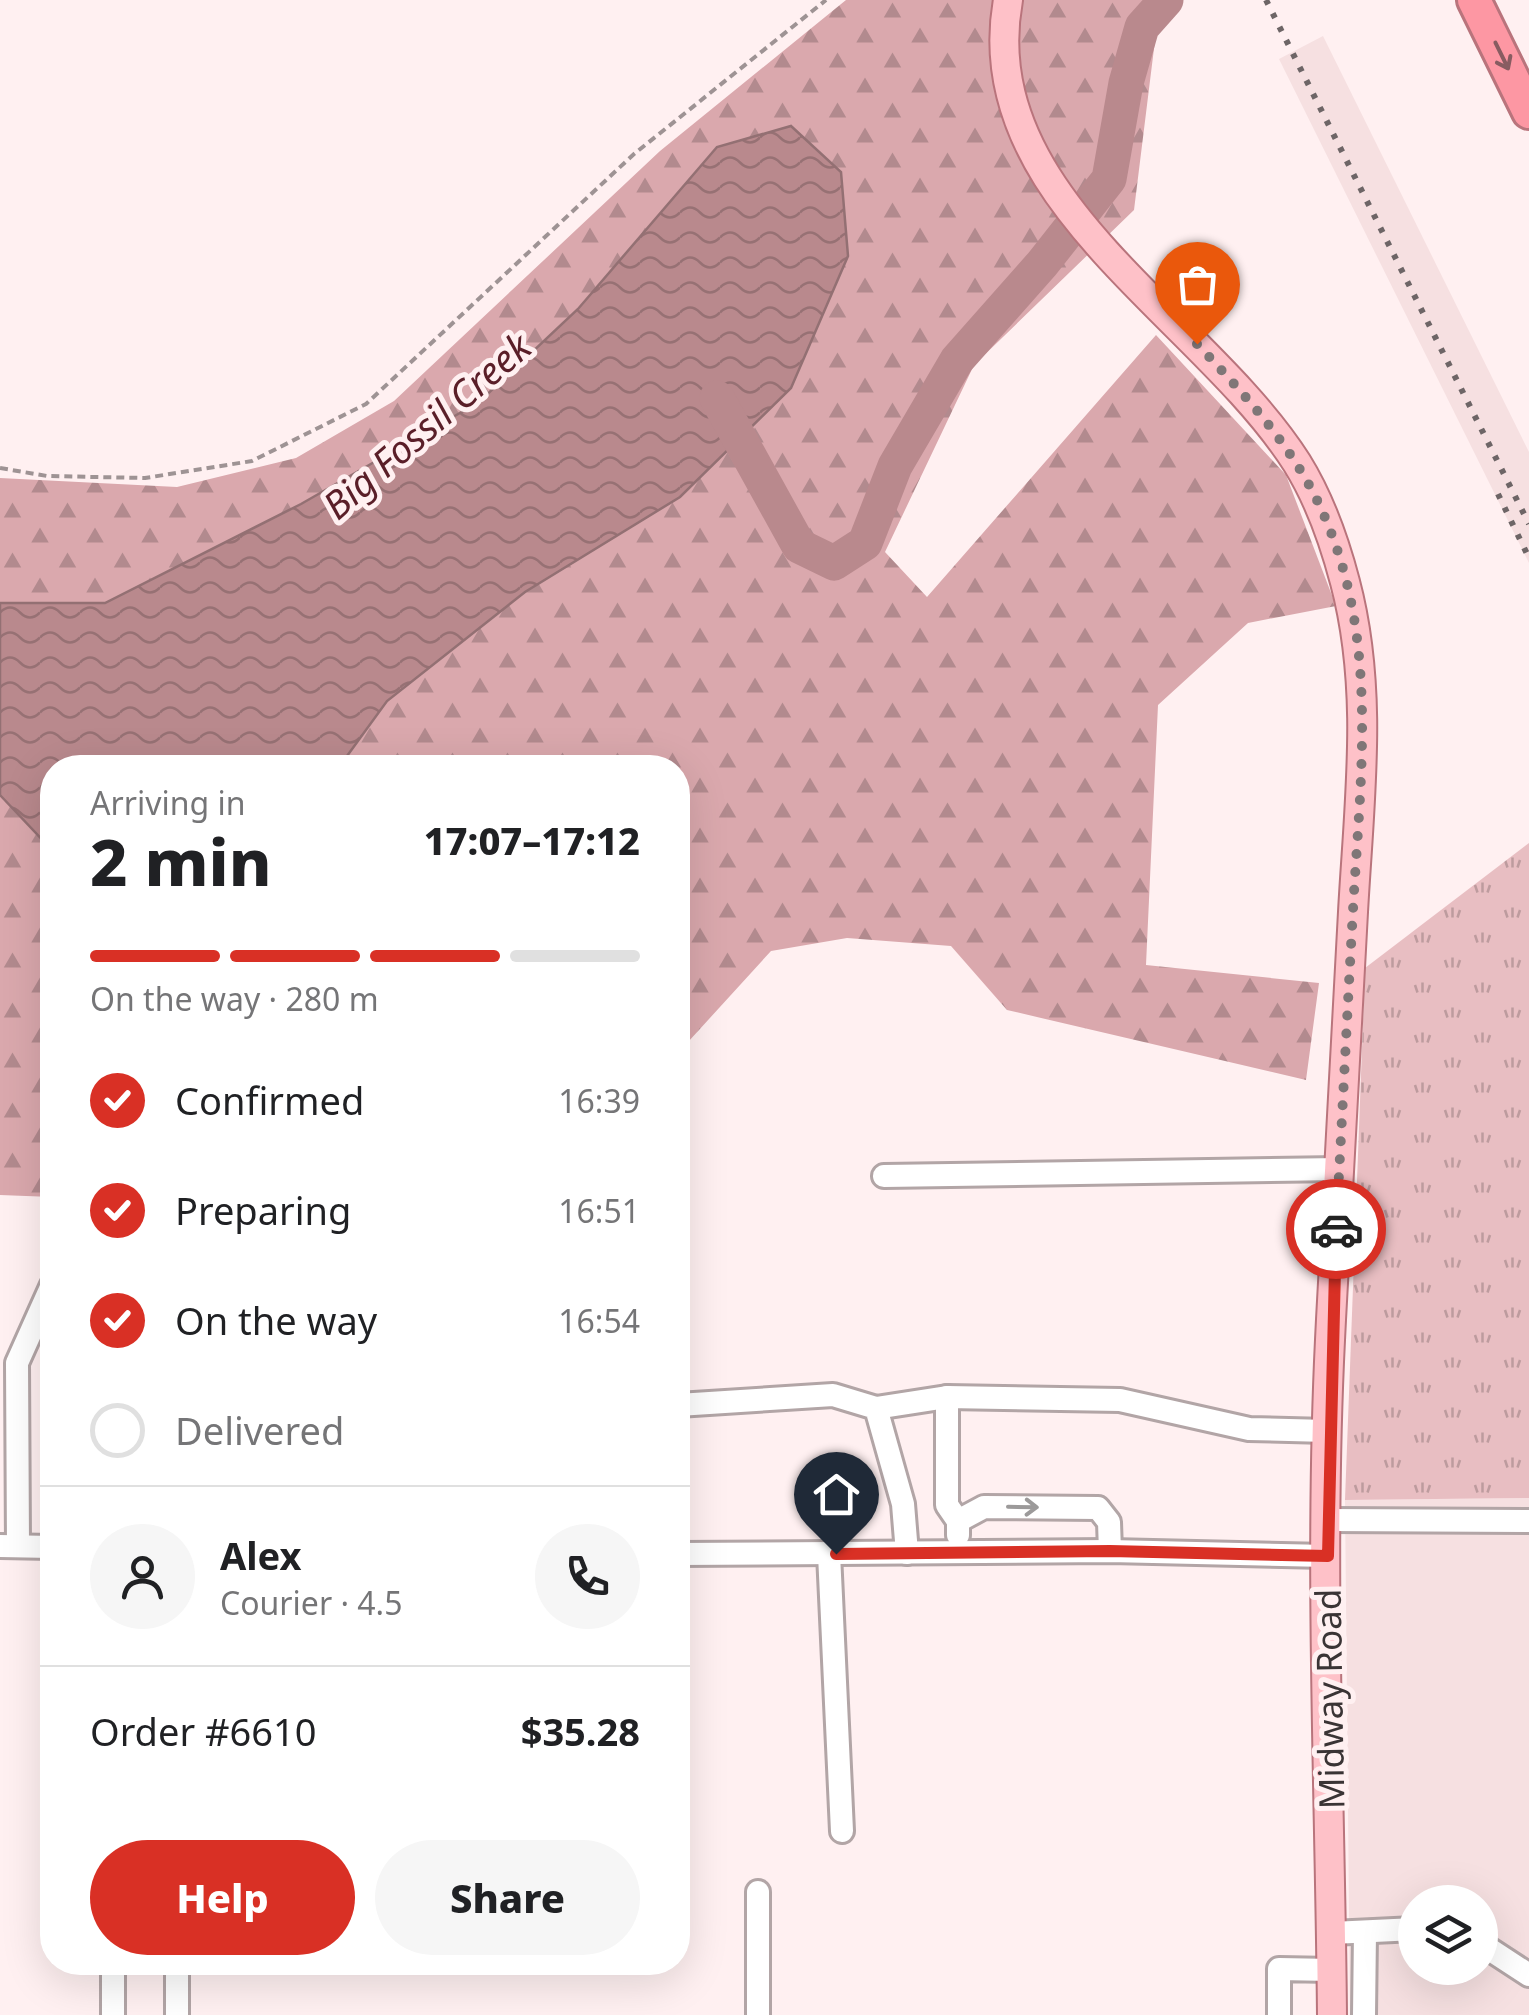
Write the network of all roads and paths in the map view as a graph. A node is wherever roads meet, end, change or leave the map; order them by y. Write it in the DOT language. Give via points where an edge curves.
graph roads {
  1 [pos="826,0"];
  2 [pos="1008,0"];
  3 [pos="1474,0"];
  4 [pos="1529,112"];
  5 [pos="0,468"];
  6 [pos="1340,1169"];
  7 [pos="884,1176"];
  8 [pos="40,1313"];
  9 [pos="947,1397"];
  10 [pos="690,1405"];
  11 [pos="876,1408"];
  12 [pos="1328,1431"];
  13 [pos="1328,1520"];
  14 [pos="958,1521"];
  15 [pos="1529,1521"];
  16 [pos="9,1546"];
  17 [pos="40,1547"];
  18 [pos="958,1551"];
  19 [pos="1110,1551"];
  20 [pos="907,1553"];
  21 [pos="690,1554"];
  22 [pos="828,1554"];
  23 [pos="1328,1556"];
  24 [pos="842,1831"];
  25 [pos="758,1892"];
  26 [pos="1398,1930"];
  27 [pos="1365,1932"];
  28 [pos="1332,1933"];
  29 [pos="1498,1955"];
  30 [pos="1332,1970"];
  31 [pos="113,1975"];
  32 [pos="177,1975"];
  33 [pos="1529,1975"];
  34 [pos="113,2015"];
  35 [pos="178,2015"];
  36 [pos="758,2015"];
  37 [pos="1279,2015"];
  38 [pos="1332,2015"];
  39 [pos="1364,2015"];
  1 -- 5 [label="path" via="634,154 366,404 252,461 146,478"];
  2 -- 6 [label="main road, Midway Road" via="1002,56 1024,140 1052,188 1216,363 1297,462 1328,523 1348,591 1364,745"];
  3 -- 4 [label="highway, one-way"];
  6 -- 7 [label="street"];
  6 -- 12 [label="main road, Midway Road"];
  8 -- 16 [label="street" via="18,1363"];
  9 -- 11 [label="street"];
  9 -- 12 [label="street" via="1120,1400 1249,1429"];
  9 -- 14 [label="street" via="947,1505"];
  10 -- 11 [label="street" via="833,1394"];
  11 -- 20 [label="street" via="903,1504"];
  12 -- 13 [label="main road, Midway Road"];
  13 -- 15 [label="street"];
  13 -- 23 [label="main road, Midway Road"];
  14 -- 18 [label="street"];
  14 -- 19 [label="street, one-way" via="984,1507 1098,1508 1108,1522"];
  16 -- 17 [label="street"];
  18 -- 19 [label="street"];
  18 -- 20 [label="street"];
  19 -- 23 [label="street"];
  20 -- 22 [label="street"];
  21 -- 22 [label="street"];
  22 -- 24 [label="street"];
  23 -- 28 [label="main road, Midway Road"];
  25 -- 36 [label="street"];
  26 -- 27 [label="street"];
  27 -- 28 [label="street"];
  27 -- 39 [label="street"];
  28 -- 30 [label="main road, Midway Road"];
  29 -- 33 [label="street"];
  30 -- 37 [label="street" via="1279,1969"];
  30 -- 38 [label="main road, Midway Road"];
  31 -- 34 [label="street"];
  32 -- 35 [label="street"];
}
